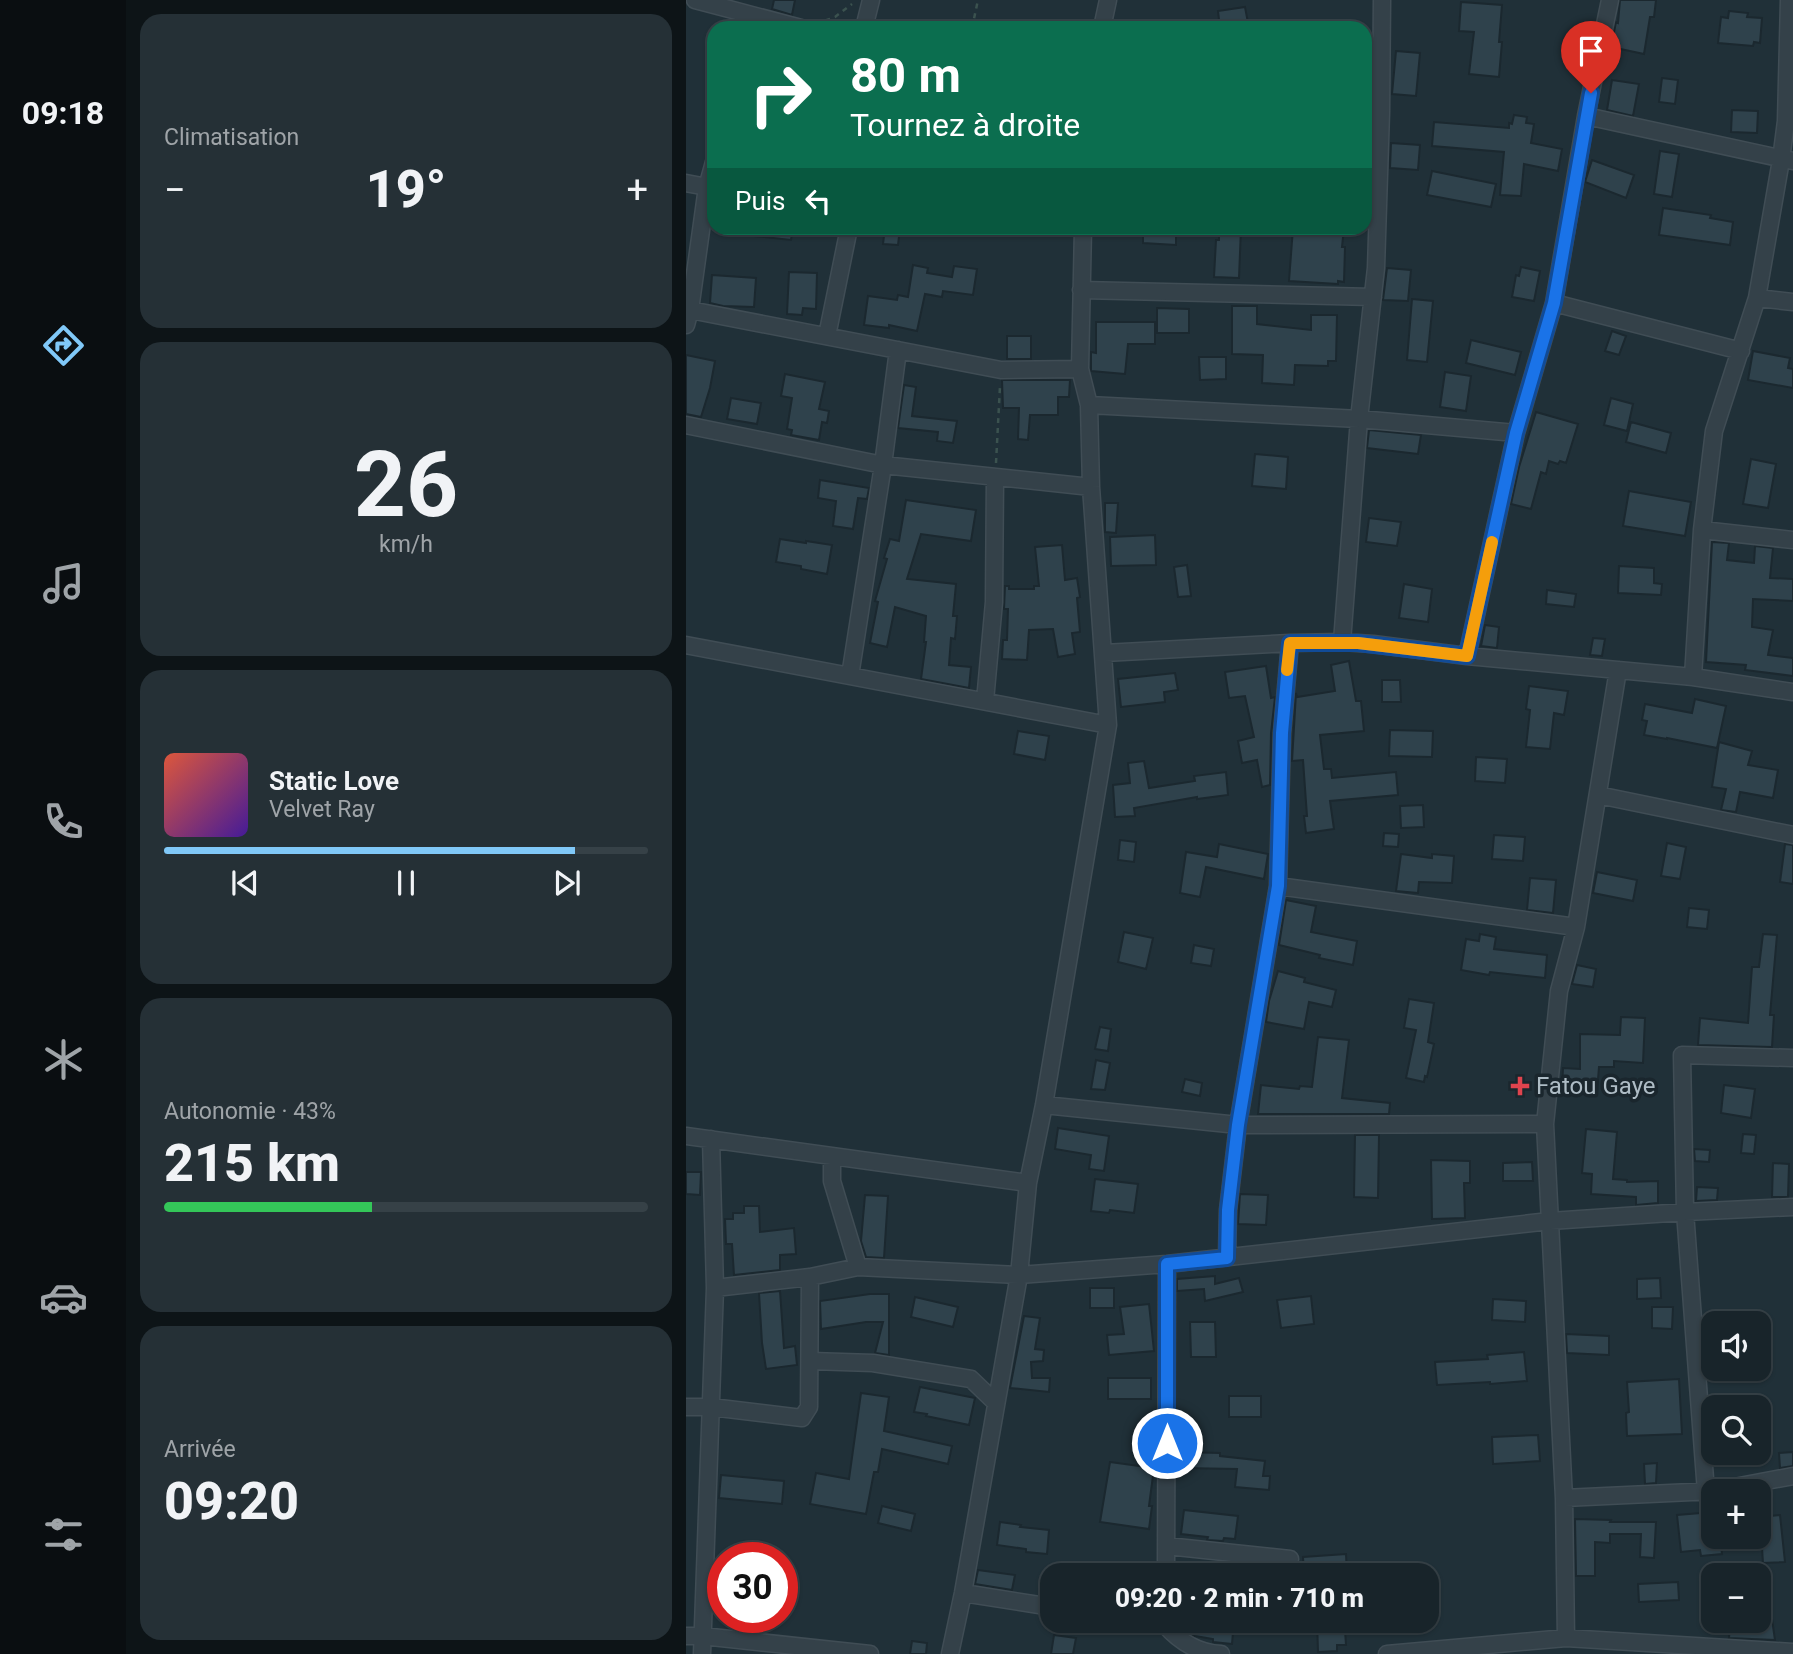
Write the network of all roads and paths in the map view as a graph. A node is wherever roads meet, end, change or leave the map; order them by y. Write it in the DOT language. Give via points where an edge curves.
graph roads {
  1 [pos="695,0"];
  2 [pos="858,0"];
  3 [pos="871,0"];
  4 [pos="978,0"];
  5 [pos="1108,0"];
  6 [pos="1382,0"];
  7 [pos="1610,0"];
  8 [pos="1788,0"];
  9 [pos="743,14"];
  10 [pos="780,21"];
  11 [pos="823,21"];
  12 [pos="866,21"];
  13 [pos="974,21"];
  14 [pos="1104,21"];
  15 [pos="1373,113"];
  16 [pos="1586,116"];
  17 [pos="1787,160"];
  18 [pos="686,183"];
  19 [pos="707,187"];
  20 [pos="848,235"];
  21 [pos="1083,235"];
  22 [pos="1082,290"];
  23 [pos="1373,297"];
  24 [pos="1757,298"];
  25 [pos="1793,302"];
  26 [pos="1554,303"];
  27 [pos="687,319"];
  28 [pos="827,337"];
  29 [pos="898,350"];
  30 [pos="1741,351"];
  31 [pos="1080,369"];
  32 [pos="1001,370"];
  33 [pos="1089,405"];
  34 [pos="1359,419"];
  35 [pos="686,425"];
  36 [pos="1516,433"];
  37 [pos="883,465"];
  38 [pos="995,477"];
  39 [pos="1091,487"];
  40 [pos="1702,530"];
  41 [pos="1793,540"];
  42 [pos="1342,642"];
  43 [pos="1290,643"];
  44 [pos="686,645"];
  45 [pos="1104,653"];
  46 [pos="1467,656"];
  47 [pos="1618,670"];
  48 [pos="850,676"];
  49 [pos="1693,677"];
  50 [pos="1793,692"];
  51 [pos="985,701"];
  52 [pos="1108,725"];
  53 [pos="1598,795"];
  54 [pos="1793,835"];
  55 [pos="1278,886"];
  56 [pos="1576,927"];
  57 [pos="1793,1058"];
  58 [pos="1044,1105"];
  59 [pos="1545,1124"];
  60 [pos="1238,1125"];
  61 [pos="686,1136"];
  62 [pos="711,1139"];
  63 [pos="832,1156"];
  64 [pos="1028,1183"];
  65 [pos="1793,1207"];
  66 [pos="1685,1212"];
  67 [pos="1550,1221"];
  68 [pos="1227,1258"];
  69 [pos="1167,1264"];
  70 [pos="858,1267"];
  71 [pos="1019,1275"];
  72 [pos="810,1277"];
  73 [pos="715,1288"];
  74 [pos="811,1361"];
  75 [pos="996,1403"];
  76 [pos="686,1407"];
  77 [pos="711,1407"];
  78 [pos="1793,1476"];
  79 [pos="1710,1479"];
  80 [pos="1771,1480"];
  81 [pos="1701,1491"];
  82 [pos="1564,1498"];
  83 [pos="1167,1546"];
  84 [pos="1290,1559"];
  85 [pos="1166,1563"];
  86 [pos="963,1593"];
  87 [pos="1040,1605"];
  88 [pos="1172,1633"];
  89 [pos="694,1636"];
  90 [pos="1566,1639"];
  91 [pos="1793,1652"];
  92 [pos="1410,1653"];
  93 [pos="702,1654"];
  94 [pos="870,1654"];
  95 [pos="950,1654"];
  96 [pos="1221,1654"];
  97 [pos="1387,1654"];
  1 -- 9 [label="street"];
  2 -- 11 [label="path"];
  3 -- 12 [label="street"];
  4 -- 13 [label="path"];
  5 -- 14 [label="street"];
  6 -- 15 [label="street"];
  7 -- 16 [label="street"];
  8 -- 17 [label="street"];
  9 -- 10 [label="street"];
  15 -- 23 [label="street"];
  16 -- 17 [label="street"];
  16 -- 26 [label="street"];
  17 -- 24 [label="street"];
  18 -- 19 [label="street"];
  19 -- 27 [label="street"];
  20 -- 28 [label="street"];
  21 -- 22 [label="street"];
  22 -- 23 [label="street"];
  22 -- 31 [label="street"];
  23 -- 34 [label="street"];
  24 -- 25 [label="street"];
  24 -- 30 [label="street"];
  26 -- 30 [label="street"];
  26 -- 36 [label="street"];
  27 -- 28 [label="street"];
  28 -- 29 [label="street"];
  29 -- 32 [label="street"];
  29 -- 37 [label="street"];
  30 -- 40 [label="street" via="1714,431"];
  31 -- 32 [label="street"];
  31 -- 33 [label="street"];
  32 -- 38 [label="path"];
  33 -- 34 [label="street"];
  33 -- 39 [label="street"];
  34 -- 36 [label="street"];
  34 -- 42 [label="street"];
  35 -- 37 [label="street"];
  36 -- 46 [label="street"];
  37 -- 38 [label="street"];
  37 -- 48 [label="street"];
  38 -- 39 [label="street"];
  38 -- 51 [label="street" via="994,603"];
  39 -- 45 [label="street"];
  40 -- 41 [label="street"];
  40 -- 49 [label="street"];
  42 -- 43 [label="street"];
  42 -- 46 [label="street"];
  43 -- 45 [label="street"];
  43 -- 55 [label="street" via="1282,733"];
  44 -- 48 [label="street"];
  45 -- 52 [label="street"];
  46 -- 47 [label="street"];
  47 -- 49 [label="street"];
  47 -- 53 [label="street"];
  48 -- 51 [label="street"];
  49 -- 50 [label="street"];
  51 -- 52 [label="street"];
  52 -- 58 [label="street"];
  53 -- 54 [label="street"];
  53 -- 56 [label="street"];
  55 -- 56 [label="street"];
  55 -- 60 [label="street"];
  56 -- 59 [label="street" via="1559,992"];
  57 -- 66 [label="street" via="1682,1055"];
  58 -- 60 [label="street"];
  58 -- 64 [label="street"];
  59 -- 60 [label="street"];
  59 -- 67 [label="street"];
  60 -- 68 [label="street"];
  61 -- 62 [label="street"];
  62 -- 63 [label="street"];
  62 -- 73 [label="street"];
  63 -- 64 [label="street"];
  63 -- 70 [label="street" via="832,1181"];
  64 -- 71 [label="street"];
  65 -- 66 [label="street"];
  66 -- 67 [label="street"];
  66 -- 79 [label="street"];
  67 -- 68 [label="street"];
  67 -- 82 [label="street"];
  68 -- 69 [label="street"];
  69 -- 71 [label="street"];
  69 -- 83 [label="street"];
  70 -- 71 [label="street"];
  70 -- 72 [label="street"];
  71 -- 75 [label="street"];
  72 -- 73 [label="street"];
  72 -- 74 [label="street"];
  73 -- 77 [label="street"];
  74 -- 75 [label="street" via="873,1363 971,1379"];
  74 -- 77 [label="street" via="810,1407 802,1418"];
  75 -- 86 [label="street"];
  76 -- 77 [label="street"];
  77 -- 89 [label="street"];
  78 -- 80 [label="street"];
  81 -- 82 [label="street"];
  82 -- 90 [label="street"];
  83 -- 84 [label="street"];
  83 -- 85 [label="street"];
  86 -- 87 [label="street"];
  86 -- 95 [label="street"];
  88 -- 96 [label="street" via="1206,1653"];
  89 -- 93 [label="street"];
  89 -- 94 [label="street"];
  90 -- 91 [label="street"];
  90 -- 92 [label="street"];
  92 -- 97 [label="street"];
}
